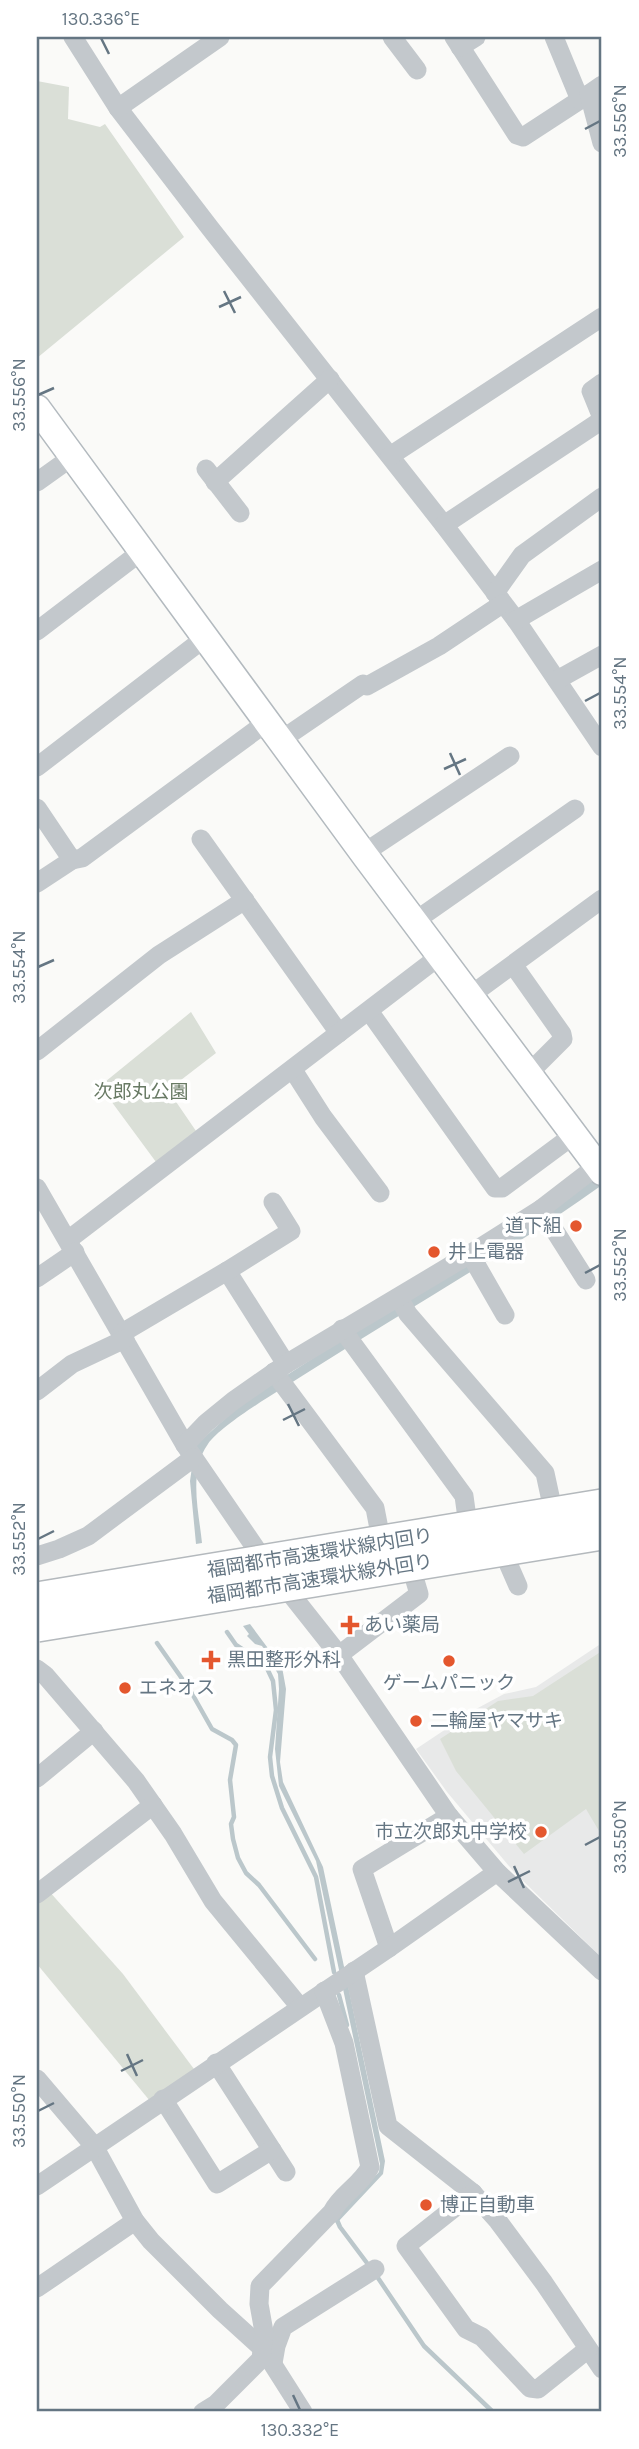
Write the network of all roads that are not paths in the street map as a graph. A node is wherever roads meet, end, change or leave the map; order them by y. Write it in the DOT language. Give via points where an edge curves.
graph roads {
  1 [pos="220,37"];
  2 [pos="392,37"];
  3 [pos="554,37"];
  4 [pos="77,38"];
  5 [pos="463,40"];
  6 [pos="417,70"];
  7 [pos="590,93"];
  8 [pos="118,108"];
  9 [pos="602,143"];
  10 [pos="602,317"];
  11 [pos="330,379"];
  12 [pos="602,383"];
  13 [pos="602,419"];
  14 [pos="41,422"];
  15 [pos="390,456"];
  16 [pos="72,457"];
  17 [pos="37,482"];
  18 [pos="602,497"];
  19 [pos="240,513"];
  20 [pos="444,525"];
  21 [pos="142,551"];
  22 [pos="602,570"];
  23 [pos="499,598"];
  24 [pos="516,620"];
  25 [pos="37,631"];
  26 [pos="206,637"];
  27 [pos="602,656"];
  28 [pos="557,680"];
  29 [pos="274,731"];
  30 [pos="602,747"];
  31 [pos="510,756"];
  32 [pos="37,767"];
  33 [pos="37,808"];
  34 [pos="575,809"];
  35 [pos="201,839"];
  36 [pos="363,853"];
  37 [pos="72,860"];
  38 [pos="37,883"];
  39 [pos="602,899"];
  40 [pos="245,900"];
  41 [pos="415,921"];
  42 [pos="441,955"];
  43 [pos="514,966"];
  44 [pos="471,995"];
  45 [pos="369,1011"];
  46 [pos="340,1033"];
  47 [pos="37,1051"];
  48 [pos="293,1070"];
  49 [pos="530,1072"];
  50 [pos="575,1133"];
  51 [pos="601,1166"];
  52 [pos="37,1188"];
  53 [pos="380,1193"];
  54 [pos="273,1202"];
  55 [pos="541,1209"];
  56 [pos="71,1246"];
  57 [pos="470,1254"];
  58 [pos="228,1271"];
  59 [pos="37,1278"];
  60 [pos="586,1280"];
  61 [pos="399,1298"];
  62 [pos="505,1315"];
  63 [pos="342,1329"];
  64 [pos="123,1336"];
  65 [pos="281,1376"];
  66 [pos="37,1391"];
  67 [pos="189,1451"];
  68 [pos="602,1506"];
  69 [pos="553,1510"];
  70 [pos="468,1525"];
  71 [pos="602,1533"];
  72 [pos="381,1539"];
  73 [pos="504,1553"];
  74 [pos="37,1556"];
  75 [pos="411,1567"];
  76 [pos="518,1586"];
  77 [pos="37,1599"];
  78 [pos="37,1625"];
  79 [pos="339,1655"];
  80 [pos="37,1670"];
  81 [pos="94,1731"];
  82 [pos="37,1778"];
  83 [pos="153,1805"];
  84 [pos="449,1815"];
  85 [pos="497,1872"];
  86 [pos="37,1894"];
  87 [pos="389,1948"];
  88 [pos="354,1971"];
  89 [pos="602,1971"];
  90 [pos="324,1991"];
  91 [pos="300,2007"];
  92 [pos="216,2063"];
  93 [pos="41,2090"];
  94 [pos="163,2099"];
  95 [pos="94,2146"];
  96 [pos="271,2150"];
  97 [pos="286,2172"];
  98 [pos="37,2186"];
  99 [pos="473,2193"];
  100 [pos="135,2221"];
  101 [pos="374,2269"];
  102 [pos="37,2288"];
  103 [pos="588,2349"];
  104 [pos="268,2356"];
  105 [pos="602,2369"];
  106 [pos="295,2410"];
  107 [pos="203,2412"];
  1 -- 8 [label="street"];
  2 -- 6 [label="street"];
  3 -- 7 [label="street"];
  4 -- 8 [label="street"];
  5 -- 7 [label="street" via="517,135 523,136"];
  7 -- 9 [label="street"];
  8 -- 11 [label="street"];
  10 -- 15 [label="street"];
  11 -- 15 [label="street"];
  11 -- 19 [label="street" via="211,475"];
  12 -- 13 [label="street" via="591,391"];
  13 -- 20 [label="street"];
  14 -- 16 [label="street"];
  15 -- 20 [label="street"];
  16 -- 17 [label="street"];
  16 -- 21 [label="street"];
  18 -- 23 [label="street" via="522,555"];
  20 -- 23 [label="street"];
  21 -- 25 [label="street"];
  21 -- 26 [label="street"];
  22 -- 24 [label="street"];
  23 -- 24 [label="street"];
  23 -- 29 [label="street" via="439,646"];
  24 -- 28 [label="street"];
  26 -- 29 [label="street"];
  26 -- 32 [label="street"];
  27 -- 28 [label="street"];
  28 -- 30 [label="street"];
  29 -- 36 [label="street"];
  29 -- 37 [label="street" via="82,858"];
  31 -- 36 [label="street"];
  33 -- 37 [label="street"];
  34 -- 41 [label="street"];
  35 -- 40 [label="street"];
  36 -- 41 [label="street"];
  37 -- 38 [label="street"];
  39 -- 43 [label="street"];
  40 -- 46 [label="street"];
  40 -- 47 [label="street" via="159,955"];
  41 -- 42 [label="street"];
  42 -- 44 [label="street"];
  42 -- 45 [label="street"];
  43 -- 44 [label="street"];
  43 -- 49 [label="street" via="563,1040"];
  44 -- 49 [label="street"];
  45 -- 46 [label="street"];
  45 -- 50 [label="street" via="495,1188 502,1188"];
  46 -- 48 [label="street"];
  48 -- 53 [label="street"];
  48 -- 56 [label="street"];
  49 -- 50 [label="street"];
  50 -- 51 [label="street"];
  51 -- 55 [label="street"];
  52 -- 56 [label="street"];
  54 -- 58 [label="street" via="291,1231"];
  55 -- 57 [label="street"];
  55 -- 60 [label="street"];
  56 -- 59 [label="street"];
  56 -- 64 [label="street"];
  57 -- 61 [label="street"];
  57 -- 62 [label="street"];
  58 -- 64 [label="street"];
  58 -- 65 [label="street"];
  61 -- 63 [label="street"];
  61 -- 69 [label="street" via="545,1473"];
  63 -- 65 [label="street"];
  63 -- 70 [label="street" via="464,1496"];
  64 -- 66 [label="street" via="72,1364"];
  64 -- 67 [label="street"];
  65 -- 67 [label="street" via="215,1415"];
  65 -- 72 [label="street" via="375,1508"];
  67 -- 74 [label="street" via="88,1536"];
  67 -- 79 [label="street" via="263,1559"];
  68 -- 77 [label="highway, 福岡都市高速環状線内回り, bridge"];
  71 -- 78 [label="highway, 福岡都市高速環状線外回り, bridge"];
  73 -- 76 [label="street"];
  75 -- 79 [label="street" via="419,1594"];
  79 -- 84 [label="street"];
  80 -- 81 [label="street"];
  81 -- 82 [label="street"];
  81 -- 83 [label="street"];
  83 -- 86 [label="street"];
  83 -- 91 [label="street" via="213,1901"];
  84 -- 85 [label="street"];
  84 -- 87 [label="street" via="362,1869"];
  85 -- 87 [label="street"];
  85 -- 89 [label="street"];
  87 -- 88 [label="street"];
  88 -- 90 [label="street"];
  88 -- 99 [label="street" via="388,2126"];
  90 -- 91 [label="street"];
  90 -- 104 [label="street" via="344,2043 370,2167 260,2286"];
  91 -- 92 [label="street"];
  92 -- 94 [label="street"];
  92 -- 96 [label="street"];
  93 -- 95 [label="street"];
  94 -- 95 [label="street"];
  94 -- 96 [label="street" via="217,2184"];
  95 -- 98 [label="street"];
  95 -- 100 [label="street"];
  96 -- 97 [label="street"];
  99 -- 103 [label="street" via="544,2283"];
  99 -- 103 [label="street" via="407,2246 466,2329 482,2337 530,2388 538,2389"];
  100 -- 102 [label="street"];
  100 -- 104 [label="street"];
  101 -- 104 [label="street" via="283,2327"];
  103 -- 105 [label="street"];
  104 -- 106 [label="street"];
  104 -- 107 [label="street"];
}
